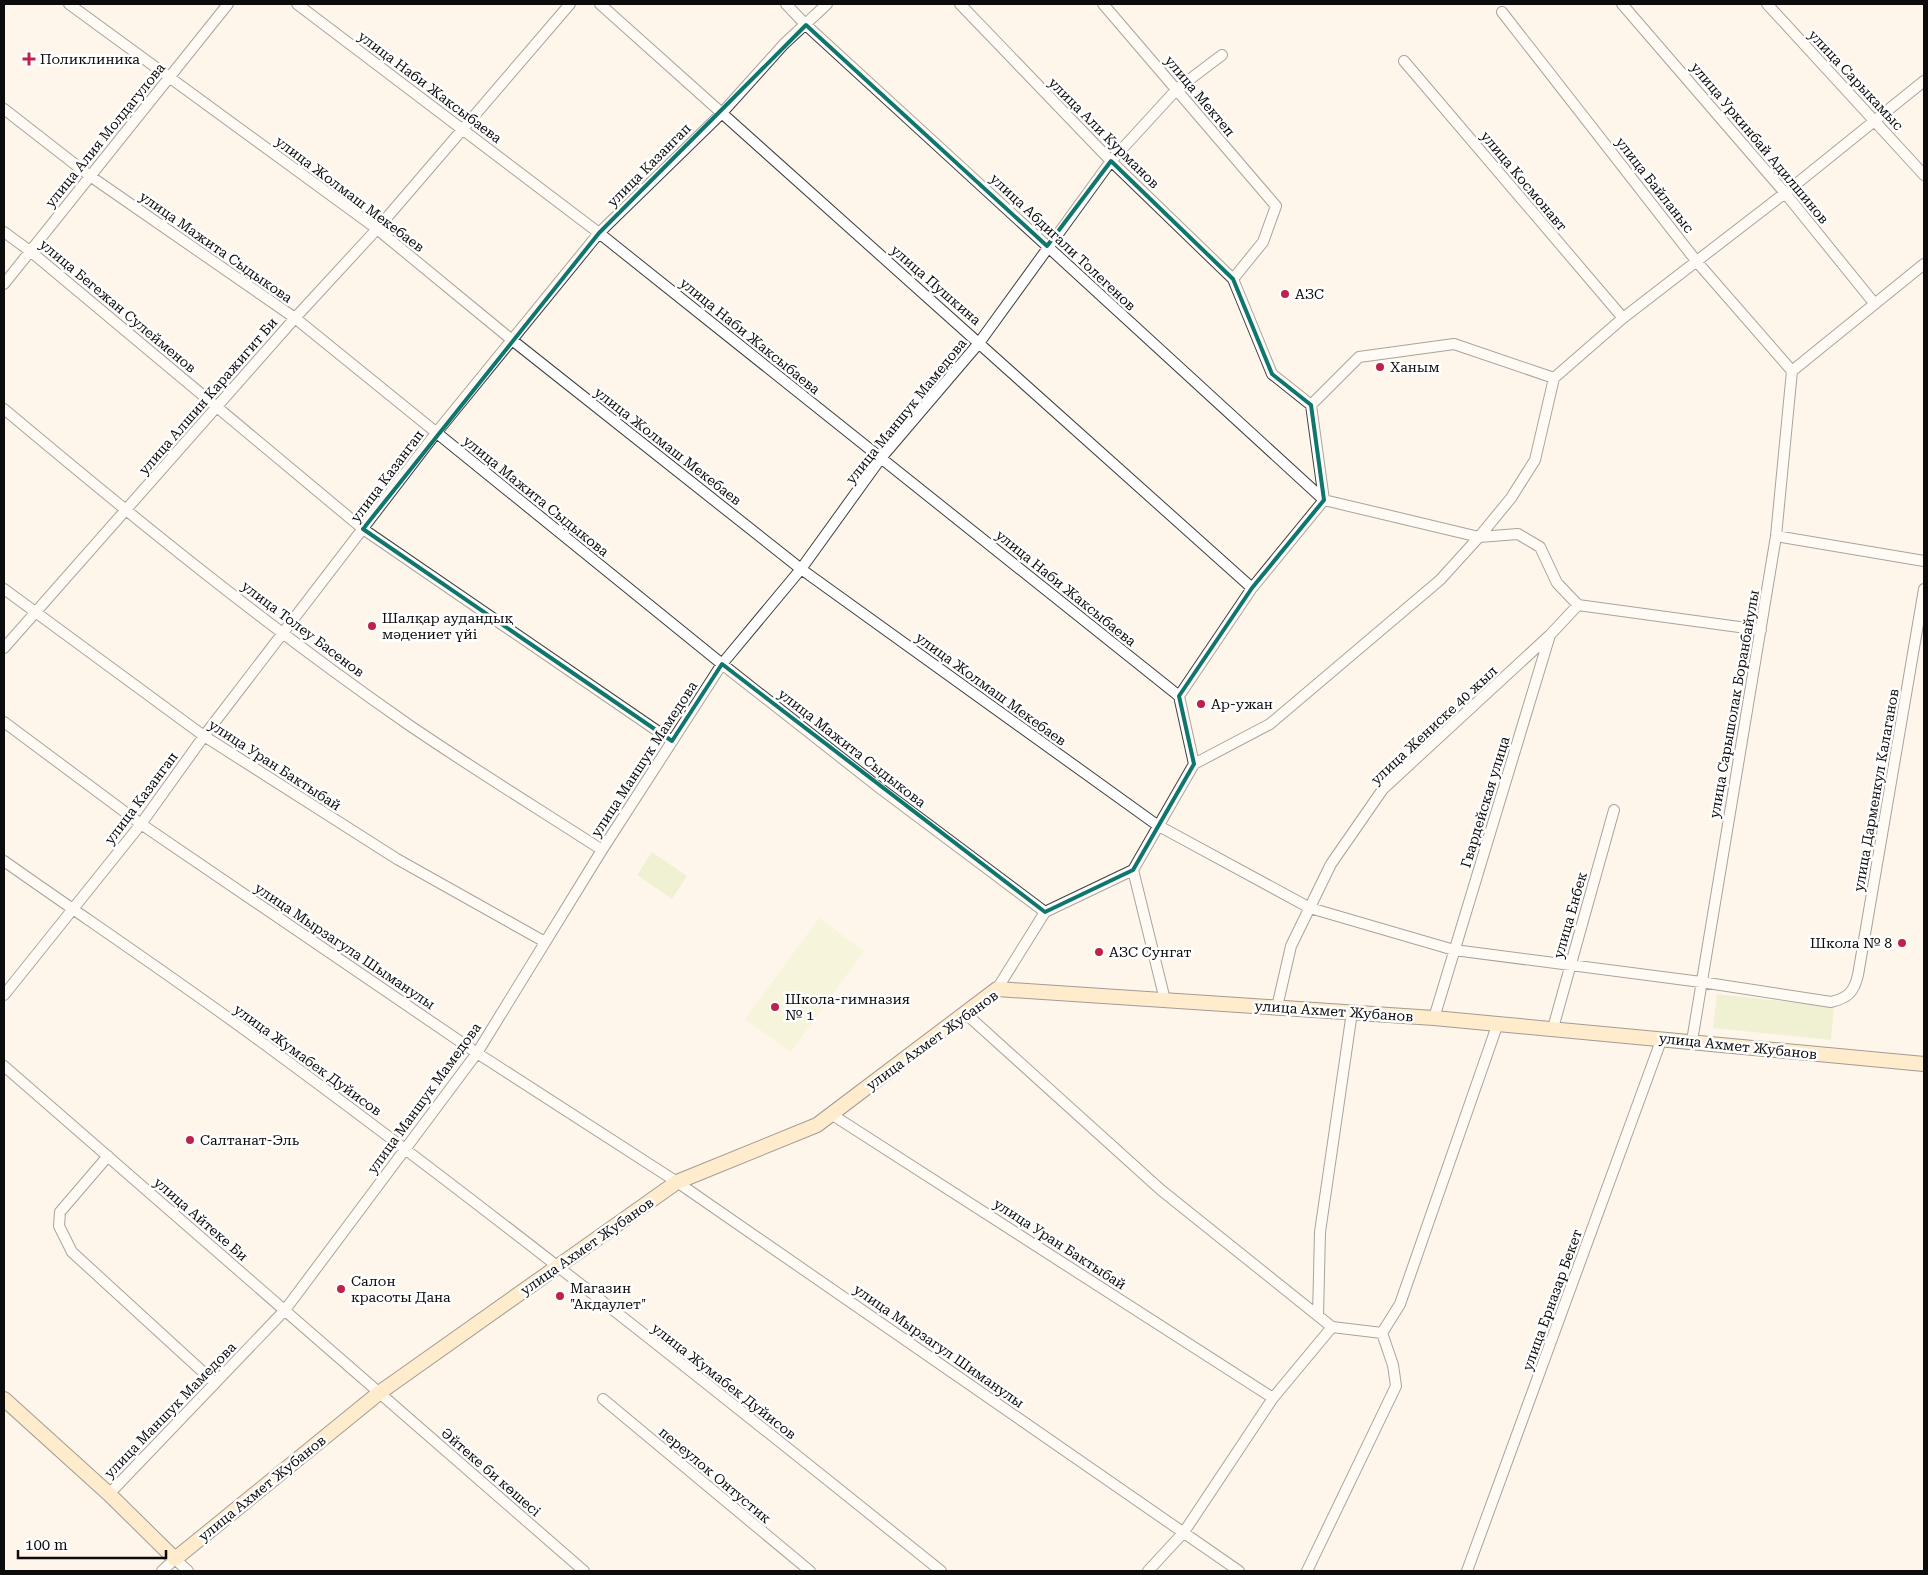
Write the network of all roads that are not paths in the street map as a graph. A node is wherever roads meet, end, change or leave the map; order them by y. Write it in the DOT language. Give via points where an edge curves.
graph roads {
  1 [pos="69,4"];
  2 [pos="228,4"];
  3 [pos="297,4"];
  4 [pos="570,4"];
  5 [pos="600,4"];
  6 [pos="786,4"];
  7 [pos="827,4"];
  8 [pos="960,4"];
  9 [pos="1103,4"];
  10 [pos="1622,4"];
  11 [pos="1767,4"];
  12 [pos="1502,12"];
  13 [pos="806,25"];
  14 [pos="1222,55"];
  15 [pos="1404,61"];
  16 [pos="170,77"];
  17 [pos="1924,81"];
  18 [pos="1177,89"];
  19 [pos="4,109"];
  20 [pos="721,114"];
  21 [pos="1877,121"];
  22 [pos="463,129"];
  23 [pos="1110,161"];
  24 [pos="1924,175"];
  25 [pos="90,176"];
  26 [pos="1785,193"];
  27 [pos="377,229"];
  28 [pos="4,232"];
  29 [pos="600,233"];
  30 [pos="1047,246"];
  31 [pos="30,251"];
  32 [pos="1697,262"];
  33 [pos="1924,264"];
  34 [pos="1233,279"];
  35 [pos="4,284"];
  36 [pos="1874,303"];
  37 [pos="295,318"];
  38 [pos="1623,318"];
  39 [pos="512,340"];
  40 [pos="980,343"];
  41 [pos="1792,371"];
  42 [pos="1554,378"];
  43 [pos="1311,405"];
  44 [pos="218,406"];
  45 [pos="4,409"];
  46 [pos="436,433"];
  47 [pos="881,458"];
  48 [pos="1324,500"];
  49 [pos="126,511"];
  50 [pos="363,528"];
  51 [pos="1776,536"];
  52 [pos="1478,537"];
  53 [pos="1924,561"];
  54 [pos="801,569"];
  55 [pos="1252,588"];
  56 [pos="4,589"];
  57 [pos="1924,589"];
  58 [pos="1578,605"];
  59 [pos="36,613"];
  60 [pos="1761,630"];
  61 [pos="283,633"];
  62 [pos="1550,634"];
  63 [pos="4,648"];
  64 [pos="722,664"];
  65 [pos="1179,696"];
  66 [pos="4,722"];
  67 [pos="204,736"];
  68 [pos="672,741"];
  69 [pos="1194,764"];
  70 [pos="1614,810"];
  71 [pos="141,824"];
  72 [pos="1157,825"];
  73 [pos="602,850"];
  74 [pos="4,861"];
  75 [pos="1133,870"];
  76 [pos="1310,908"];
  77 [pos="72,910"];
  78 [pos="1045,912"];
  79 [pos="545,942"];
  80 [pos="1454,950"];
  81 [pos="1571,965"];
  82 [pos="1701,982"];
  83 [pos="997,989"];
  84 [pos="1850,994"];
  85 [pos="4,995"];
  86 [pos="1165,1000"];
  87 [pos="1277,1008"];
  88 [pos="1352,1012"];
  89 [pos="965,1014"];
  90 [pos="1434,1018"];
  91 [pos="1498,1023"];
  92 [pos="1553,1028"];
  93 [pos="1662,1038"];
  94 [pos="1692,1041"];
  95 [pos="477,1053"];
  96 [pos="1924,1064"];
  97 [pos="4,1066"];
  98 [pos="831,1114"];
  99 [pos="406,1149"];
  100 [pos="108,1156"];
  101 [pos="678,1182"];
  102 [pos="556,1267"];
  103 [pos="285,1310"];
  104 [pos="1318,1316"];
  105 [pos="1332,1328"];
  106 [pos="1382,1333"];
  107 [pos="215,1383"];
  108 [pos="379,1393"];
  109 [pos="1273,1398"];
  110 [pos="603,1399"];
  111 [pos="6,1407"];
  112 [pos="109,1494"];
  113 [pos="1184,1532"];
  114 [pos="175,1559"];
  115 [pos="580,1570"];
  116 [pos="162,1571"];
  117 [pos="188,1571"];
  118 [pos="810,1571"];
  119 [pos="941,1571"];
  120 [pos="1148,1571"];
  121 [pos="1239,1571"];
  122 [pos="1307,1571"];
  123 [pos="1467,1571"];
  1 -- 16 [label="street, улица Жолмаш Мекебаев"];
  2 -- 16 [label="street, улица Алия Молдагулова"];
  3 -- 22 [label="street, улица Наби Жаксыбаева"];
  4 -- 22 [label="street, улица Алшин Каражигит Би"];
  5 -- 20 [label="street, улица Пушкина"];
  6 -- 13 [label="street, улица Абдигали Толегенов"];
  7 -- 13 [label="street, улица Казангап"];
  8 -- 23 [label="street, улица Али Курманов"];
  9 -- 18 [label="street, улица Мектеп"];
  10 -- 26 [label="street, улица Уркинбай Адилшинов"];
  11 -- 21 [label="street, улица Сарыкамыс"];
  12 -- 32 [label="street, улица Байланыс"];
  13 -- 20 [label="street, улица Казангап" via="784,44"];
  13 -- 30 [label="street, улица Абдигали Толегенов"];
  14 -- 18 [label="street, улица Маншук Мамедова"];
  15 -- 38 [label="street, улица Космонавт"];
  16 -- 25 [label="street, улица Алия Молдагулова"];
  16 -- 27 [label="street, улица Жолмаш Мекебаев"];
  17 -- 21 [label="street"];
  18 -- 23 [label="street, улица Маншук Мамедова"];
  18 -- 34 [label="street, улица Мектеп" via="1276,206 1263,242"];
  19 -- 25 [label="street, улица Мажита Сыдыкова"];
  20 -- 29 [label="street, улица Казангап"];
  20 -- 40 [label="street, улица Пушкина"];
  21 -- 24 [label="street, улица Сарыкамыс"];
  21 -- 26 [label="street"];
  22 -- 27 [label="street, улица Алшин Каражигит Би"];
  22 -- 29 [label="street, улица Наби Жаксыбаева"];
  23 -- 30 [label="street, улица Маншук Мамедова"];
  23 -- 34 [label="street, улица Али Курманов"];
  25 -- 31 [label="street, улица Алия Молдагулова"];
  25 -- 37 [label="street, улица Мажита Сыдыкова"];
  26 -- 32 [label="street"];
  26 -- 36 [label="street, улица Уркинбай Адилшинов"];
  27 -- 37 [label="street, улица Алшин Каражигит Би"];
  27 -- 39 [label="street, улица Жолмаш Мекебаев"];
  28 -- 31 [label="street, улица Бегежан Сулейменов"];
  29 -- 39 [label="street, улица Казангап"];
  29 -- 47 [label="street, улица Наби Жаксыбаева"];
  30 -- 40 [label="street, улица Маншук Мамедова"];
  30 -- 48 [label="street, улица Абдигали Толегенов"];
  31 -- 35 [label="street, улица Алия Молдагулова"];
  31 -- 44 [label="street, улица Бегежан Сулейменов"];
  32 -- 38 [label="street"];
  32 -- 41 [label="street, улица Байланыс"];
  33 -- 36 [label="street"];
  34 -- 43 [label="street" via="1272,374"];
  36 -- 41 [label="street"];
  37 -- 44 [label="street, улица Алшин Каражигит Би"];
  37 -- 46 [label="street, улица Мажита Сыдыкова"];
  38 -- 42 [label="street"];
  39 -- 46 [label="street, улица Казангап"];
  39 -- 54 [label="street, улица Жолмаш Мекебаев"];
  40 -- 47 [label="street, улица Маншук Мамедова"];
  40 -- 55 [label="street, улица Пушкина"];
  41 -- 51 [label="street, улица Сарышолак Боранбайулы"];
  42 -- 43 [label="street" via="1454,344 1359,357"];
  42 -- 52 [label="street" via="1535,460 1511,498"];
  43 -- 48 [label="street"];
  44 -- 49 [label="street, улица Алшин Каражигит Би"];
  44 -- 50 [label="street, улица Бегежан Сулейменов"];
  45 -- 49 [label="street, улица Толеу Басенов"];
  46 -- 50 [label="street, улица Казангап"];
  46 -- 64 [label="street, улица Мажита Сыдыкова"];
  47 -- 54 [label="street, улица Маншук Мамедова"];
  47 -- 65 [label="street, улица Наби Жаксыбаева"];
  48 -- 52 [label="street"];
  48 -- 55 [label="street"];
  49 -- 59 [label="street, улица Алшин Каражигит Би"];
  49 -- 61 [label="street, улица Толеу Басенов"];
  50 -- 61 [label="street, улица Казангап"];
  50 -- 68 [label="street, улица Бегежан Сулейменов"];
  51 -- 53 [label="street"];
  51 -- 60 [label="street, улица Сарышолак Боранбайулы"];
  52 -- 58 [label="street" via="1518,534 1540,547 1557,583"];
  52 -- 69 [label="street" via="1440,580 1270,724"];
  54 -- 64 [label="street, улица Маншук Мамедова"];
  54 -- 72 [label="street, улица Жолмаш Мекебаев"];
  55 -- 65 [label="street"];
  56 -- 59 [label="street, улица Уран Бактыбай"];
  57 -- 84 [label="street, улица Дарменкул Калаганов" via="1858,975"];
  58 -- 60 [label="street"];
  58 -- 62 [label="street, Гвардейская улица"];
  59 -- 63 [label="street, улица Алшин Каражигит Би"];
  59 -- 67 [label="street, улица Уран Бактыбай"];
  60 -- 82 [label="street, улица Сарышолак Боранбайулы"];
  61 -- 67 [label="street, улица Казангап"];
  61 -- 73 [label="street, улица Толеу Басенов" via="409,725"];
  62 -- 76 [label="street, улица Жениске 40 жыл" via="1383,789 1331,864"];
  62 -- 80 [label="street, Гвардейская улица"];
  64 -- 68 [label="street, улица Маншук Мамедова"];
  64 -- 78 [label="street, улица Мажита Сыдыкова"];
  65 -- 69 [label="street"];
  66 -- 71 [label="street, улица Мырзагула Шыманулы"];
  67 -- 71 [label="street, улица Казангап"];
  67 -- 79 [label="street, улица Уран Бактыбай" via="397,859"];
  68 -- 73 [label="street, улица Маншук Мамедова"];
  69 -- 72 [label="street"];
  70 -- 81 [label="street, улица Енбек"];
  71 -- 77 [label="street, улица Казангап"];
  71 -- 95 [label="street, улица Мырзагула Шыманулы"];
  72 -- 75 [label="street"];
  72 -- 76 [label="street, улица Жолмаш Мекебаев"];
  73 -- 79 [label="street, улица Маншук Мамедова"];
  74 -- 77 [label="street, улица Жумабек Дуйисов"];
  75 -- 78 [label="street"];
  75 -- 86 [label="street"];
  76 -- 80 [label="street, улица Жолмаш Мекебаев"];
  76 -- 87 [label="street, улица Жениске 40 жыл" via="1291,946"];
  77 -- 85 [label="street, улица Казангап"];
  77 -- 99 [label="street, улица Жумабек Дуйисов" via="258,1038"];
  78 -- 83 [label="street"];
  79 -- 95 [label="street, улица Маншук Мамедова"];
  80 -- 81 [label="street, улица Жолмаш Мекебаев"];
  80 -- 90 [label="street, Гвардейская улица"];
  81 -- 82 [label="street, улица Жолмаш Мекебаев"];
  81 -- 92 [label="street, улица Енбек"];
  82 -- 84 [label="street, улица Жолмаш Мекебаев" via="1831,1002"];
  82 -- 94 [label="street, улица Сарышолак Боранбайулы"];
  83 -- 86 [label="main road, улица Ахмет Жубанов"];
  83 -- 89 [label="main road, улица Ахмет Жубанов"];
  86 -- 87 [label="main road, улица Ахмет Жубанов"];
  87 -- 88 [label="main road, улица Ахмет Жубанов"];
  88 -- 90 [label="main road, улица Ахмет Жубанов"];
  88 -- 104 [label="street" via="1320,1232"];
  89 -- 98 [label="main road, улица Ахмет Жубанов"];
  89 -- 104 [label="street" via="1161,1190"];
  90 -- 91 [label="main road, улица Ахмет Жубанов"];
  91 -- 92 [label="main road, улица Ахмет Жубанов"];
  91 -- 106 [label="street" via="1400,1304"];
  92 -- 93 [label="main road, улица Ахмет Жубанов"];
  93 -- 94 [label="main road, улица Ахмет Жубанов"];
  93 -- 123 [label="street, улица Ерназар Бекет"];
  94 -- 96 [label="main road, улица Ахмет Жубанов"];
  95 -- 99 [label="street, улица Маншук Мамедова"];
  95 -- 101 [label="street, улица Мырзагула Шыманулы"];
  97 -- 100 [label="street, улица Айтеке Би"];
  98 -- 101 [label="main road, улица Ахмет Жубанов" via="817,1125"];
  98 -- 109 [label="street, улица Уран Бактыбай"];
  99 -- 102 [label="street, улица Жумабек Дуйисов"];
  99 -- 103 [label="street, улица Маншук Мамедова"];
  100 -- 103 [label="street, улица Айтеке Би"];
  100 -- 107 [label="street" via="60,1212 59,1226 72,1252"];
  101 -- 102 [label="main road, улица Ахмет Жубанов"];
  101 -- 113 [label="street, улица Мырзагул Шиманулы"];
  102 -- 108 [label="main road, улица Ахмет Жубанов"];
  102 -- 119 [label="street, улица Жумабек Дуйисов" via="749,1416"];
  103 -- 107 [label="street, улица Маншук Мамедова"];
  103 -- 108 [label="street, улица Айтеке Би"];
  104 -- 105 [label="street"];
  105 -- 106 [label="street"];
  105 -- 109 [label="street"];
  106 -- 122 [label="street" via="1396,1386"];
  107 -- 112 [label="street, улица Маншук Мамедова"];
  108 -- 114 [label="main road, улица Ахмет Жубанов"];
  108 -- 115 [label="street, Әйтеке би көшесі"];
  109 -- 113 [label="street"];
  110 -- 118 [label="street, переулок Онтустик"];
  111 -- 112 [label="main road"];
  112 -- 114 [label="main road"];
  113 -- 120 [label="street"];
  113 -- 121 [label="street"];
  114 -- 116 [label="street"];
  114 -- 117 [label="street"];
}
